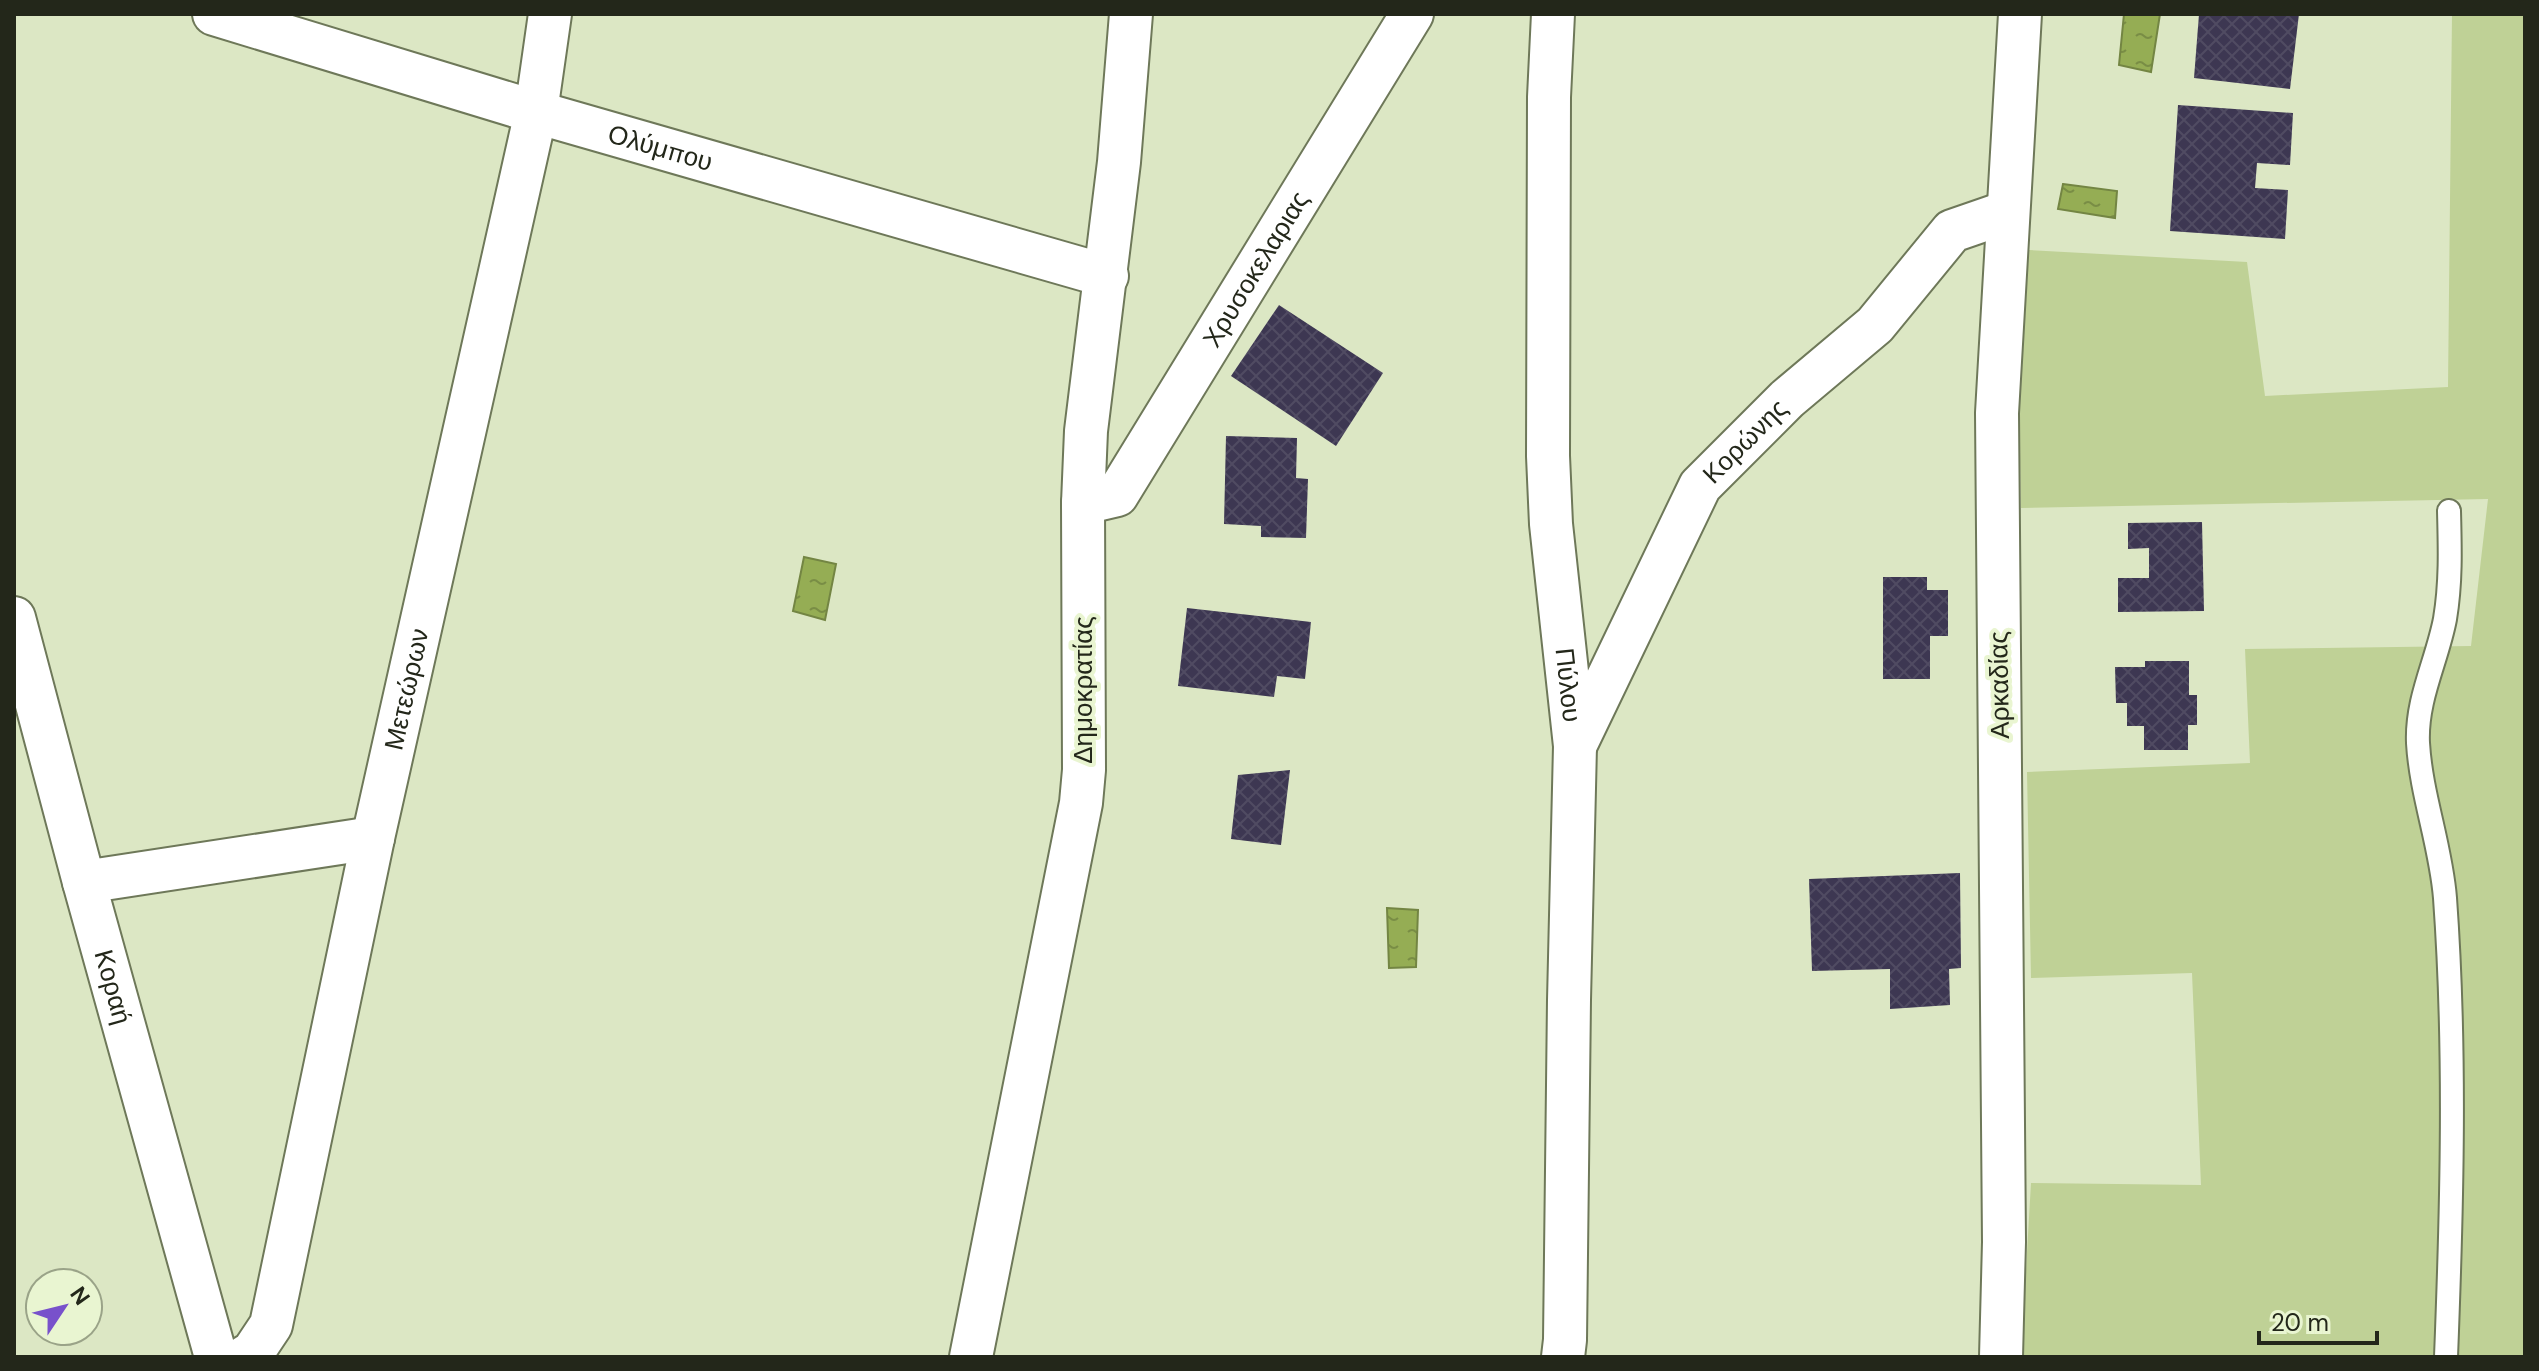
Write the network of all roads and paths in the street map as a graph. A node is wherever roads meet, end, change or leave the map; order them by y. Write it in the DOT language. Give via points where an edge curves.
graph roads {
  1 [pos="214,14"];
  2 [pos="550,14"];
  3 [pos="1131,14"];
  4 [pos="1412,14"];
  5 [pos="1553,14"];
  6 [pos="2020,14"];
  7 [pos="536,112"];
  8 [pos="2007,212"];
  9 [pos="1107,276"];
  10 [pos="1083,503"];
  11 [pos="2449,511"];
  12 [pos="14,618"];
  13 [pos="1575,746"];
  14 [pos="373,838"];
  15 [pos="84,882"];
  16 [pos="216,1357"];
  17 [pos="245,1357"];
  18 [pos="971,1357"];
  19 [pos="1563,1357"];
  20 [pos="2001,1357"];
  21 [pos="2446,1357"];
  1 -- 7 [label="street, Ολύμπου"];
  2 -- 7 [label="street, Μετεώρων"];
  3 -- 9 [label="street, Δημοκρατίας"];
  4 -- 10 [label="street, Χρυσοκελαριας" via="1117,495"];
  5 -- 13 [label="street, Πύλου" via="1548,456"];
  6 -- 8 [label="street, Αρκαδίας"];
  7 -- 9 [label="street, Ολύμπου"];
  7 -- 14 [label="street, Μετεώρων"];
  8 -- 13 [label="street, Κορώνης" via="1952,231 1875,325 1787,399 1700,486"];
  8 -- 20 [label="street, Αρκαδίας" via="1997,413"];
  9 -- 10 [label="street, Δημοκρατίας" via="1089,399"];
  10 -- 18 [label="street, Δημοκρατίας" via="1081,803"];
  11 -- 21 [label="lane" via="2451,574 2418,724 2445,895 2452,1045"];
  12 -- 15 [label="street, Κοραή"];
  13 -- 19 [label="street, Πύλου"];
  14 -- 15 [label="street"];
  14 -- 17 [label="street, Μετεώρων" via="271,1325"];
  15 -- 16 [label="street, Κοραή"];
}
